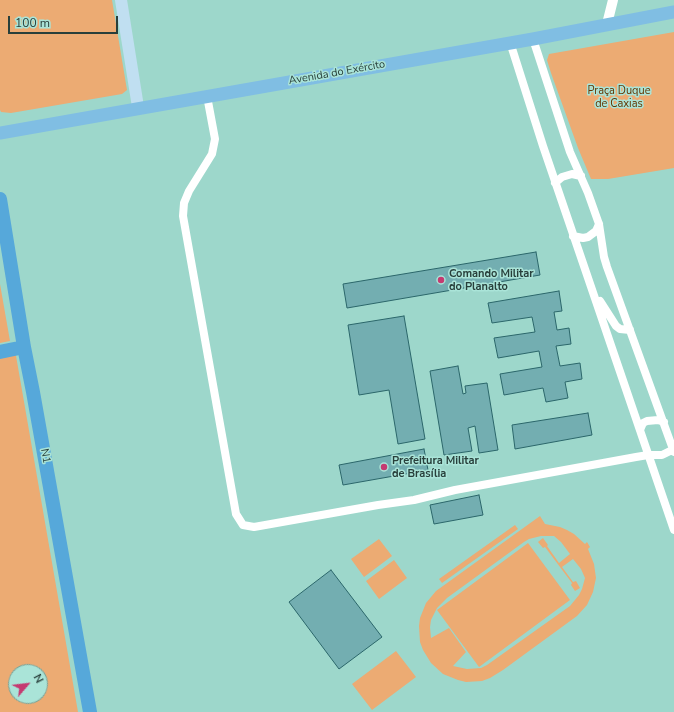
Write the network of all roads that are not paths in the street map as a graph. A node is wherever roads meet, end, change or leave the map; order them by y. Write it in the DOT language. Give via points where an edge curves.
graph roads {
  1 [pos="121,0"];
  2 [pos="613,0"];
  3 [pos="674,12"];
  4 [pos="607,24"];
  5 [pos="533,39"];
  6 [pos="510,42"];
  7 [pos="207,96"];
  8 [pos="138,108"];
  9 [pos="0,133"];
  10 [pos="581,176"];
  11 [pos="555,183"];
  12 [pos="0,199"];
  13 [pos="599,224"];
  14 [pos="573,236"];
  15 [pos="592,289"];
  16 [pos="630,330"];
  17 [pos="24,347"];
  18 [pos="0,352"];
  19 [pos="664,422"];
  20 [pos="640,430"];
  21 [pos="674,450"];
  22 [pos="648,455"];
  23 [pos="674,528"];
  24 [pos="90,712"];
  1 -- 8 [label="main road"];
  2 -- 4 [label="street"];
  3 -- 4 [label="main road, Avenida do Exército"];
  4 -- 5 [label="main road, Avenida do Exército"];
  5 -- 6 [label="main road, Avenida do Exército"];
  5 -- 10 [label="street" via="570,152"];
  6 -- 7 [label="main road, Avenida do Exército"];
  6 -- 11 [label="street"];
  7 -- 8 [label="main road, Avenida do Exército"];
  7 -- 22 [label="street" via="215,138 212,154 189,191 184,203 183,216 236,514 244,525 254,527 378,504 414,500 455,490"];
  8 -- 9 [label="main road, Avenida do Exército"];
  10 -- 11 [label="street" via="572,174 562,177"];
  10 -- 13 [label="street"];
  11 -- 14 [label="street"];
  12 -- 17 [label="highway, N1"];
  13 -- 14 [label="street" via="596,231 588,237"];
  13 -- 16 [label="street" via="604,257"];
  14 -- 15 [label="street"];
  15 -- 16 [label="street" via="616,326"];
  15 -- 20 [label="street"];
  16 -- 19 [label="street"];
  17 -- 18 [label="highway"];
  17 -- 24 [label="highway, N1"];
  19 -- 20 [label="street" via="647,421"];
  19 -- 21 [label="street"];
  20 -- 22 [label="street"];
  21 -- 22 [label="street" via="662,455"];
  22 -- 23 [label="street"];
}
